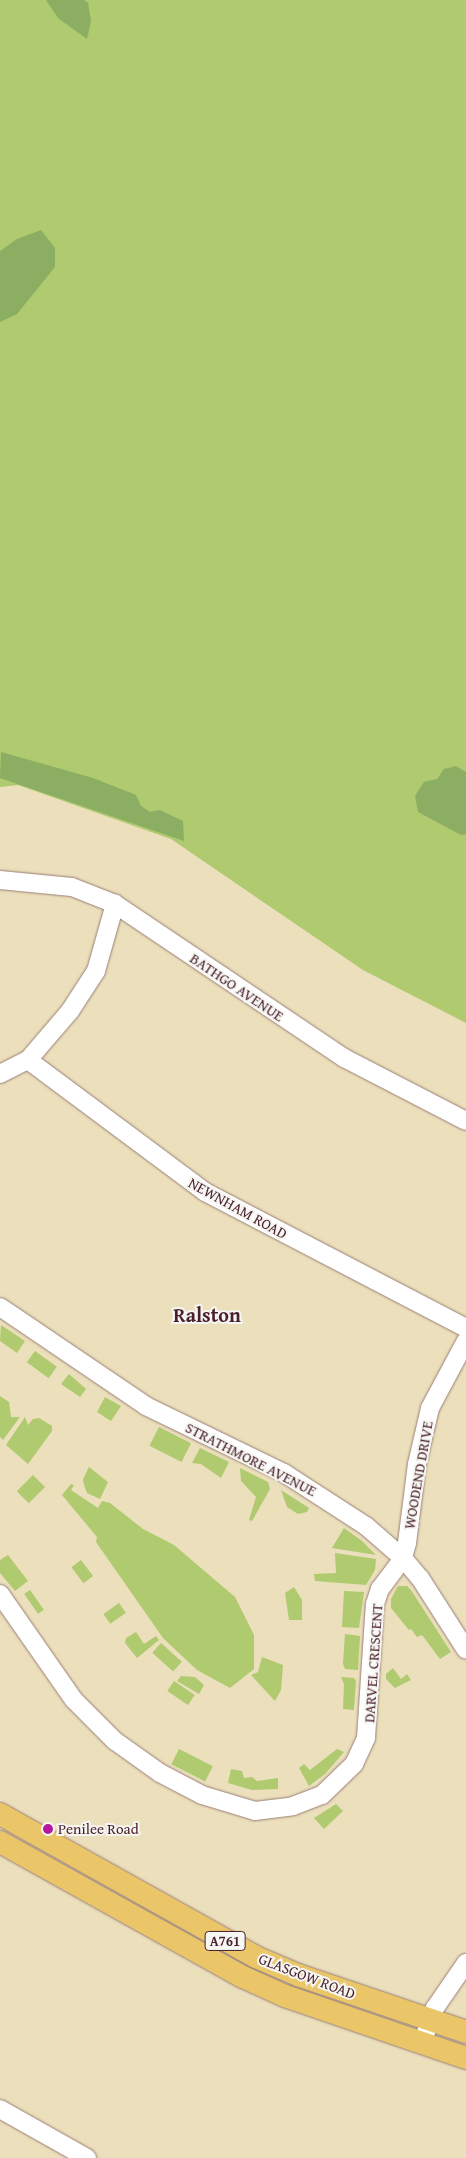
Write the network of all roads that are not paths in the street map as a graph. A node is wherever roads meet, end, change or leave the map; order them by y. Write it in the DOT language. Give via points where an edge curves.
graph roads {
  1 [pos="0,880"];
  2 [pos="115,904"];
  3 [pos="28,1060"];
  4 [pos="0,1074"];
  5 [pos="466,1121"];
  6 [pos="0,1307"];
  7 [pos="466,1328"];
  8 [pos="466,1342"];
  9 [pos="403,1558"];
  10 [pos="0,1594"];
  11 [pos="466,1650"];
  12 [pos="0,1814"];
  13 [pos="0,1842"];
  14 [pos="466,1963"];
  15 [pos="430,2020"];
  16 [pos="466,2032"];
  17 [pos="422,2043"];
  18 [pos="466,2058"];
  19 [pos="0,2109"];
  20 [pos="87,2158"];
  1 -- 2 [label="street, BATHGO AVENUE" via="72,887"];
  2 -- 3 [label="street" via="96,971 50,1037"];
  2 -- 5 [label="street, BATHGO AVENUE" via="344,1058"];
  3 -- 4 [label="street"];
  3 -- 7 [label="street, NEWNHAM ROAD" via="205,1192"];
  6 -- 9 [label="street, STRATHMORE AVENUE" via="146,1406 284,1473 327,1499"];
  8 -- 9 [label="street, WOODEND DRIVE" via="430,1408 424,1427"];
  9 -- 10 [label="street, DARVEL CRESCENT" via="380,1589 375,1604 369,1726 358,1757 340,1780 322,1795 274,1810 229,1806 202,1795 160,1773 122,1746 74,1700"];
  9 -- 11 [label="street, STRATHMORE AVENUE" via="420,1578"];
  12 -- 15 [label="main road, GLASGOW ROAD / A761" via="256,1957 298,1975"];
  13 -- 17 [label="main road, GLASGOW ROAD / A761" via="243,1977 285,1996"];
  14 -- 15 [label="street"];
  15 -- 16 [label="main road, GLASGOW ROAD / A761"];
  15 -- 17 [label="street"];
  17 -- 18 [label="main road, GLASGOW ROAD / A761"];
  19 -- 20 [label="street"];
}
